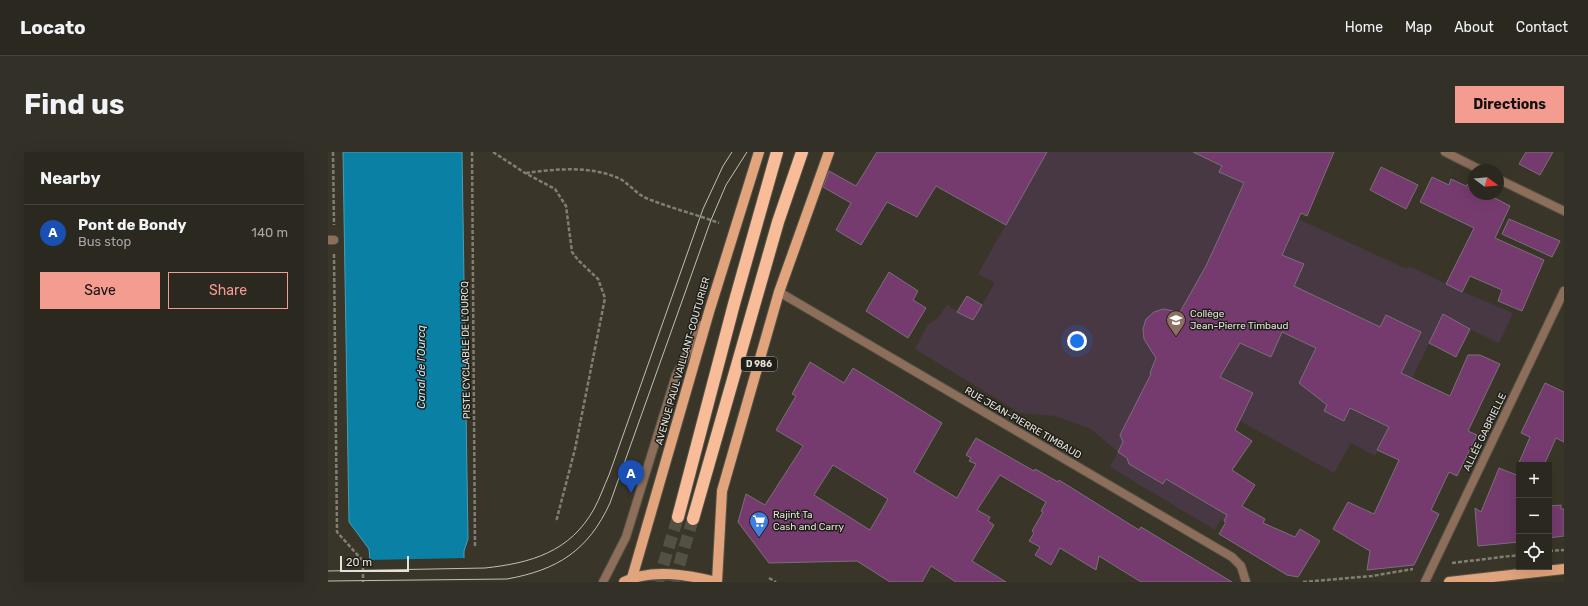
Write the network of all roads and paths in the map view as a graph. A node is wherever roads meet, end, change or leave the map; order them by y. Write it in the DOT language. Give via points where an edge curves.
graph roads {
  1 [pos="333,152"];
  2 [pos="472,152"];
  3 [pos="493,152"];
  4 [pos="759,152"];
  5 [pos="777,152"];
  6 [pos="802,152"];
  7 [pos="829,152"];
  8 [pos="1445,152"];
  9 [pos="1469,164"];
  10 [pos="525,173"];
  11 [pos="1504,182"];
  12 [pos="1564,212"];
  13 [pos="718,222"];
  14 [pos="331,240"];
  15 [pos="1564,291"];
  16 [pos="779,292"];
  17 [pos="709,312"];
  18 [pos="678,518"];
  19 [pos="693,519"];
  20 [pos="556,522"];
  21 [pos="475,548"];
  22 [pos="1564,550"];
  23 [pos="1552,551"];
  24 [pos="1516,555"];
  25 [pos="1433,565"];
  26 [pos="1564,569"];
  27 [pos="769,578"];
  28 [pos="628,580"];
  29 [pos="363,582"];
  30 [pos="603,582"];
  31 [pos="717,582"];
  32 [pos="776,582"];
  33 [pos="1246,582"];
  34 [pos="1303,582"];
  35 [pos="1425,582"];
  36 [pos="1449,582"];
  1 -- 14 [label="path"];
  2 -- 21 [label="path, PISTE CYCLABLE DE L'OURCQ"];
  3 -- 10 [label="path"];
  4 -- 17 [label="main road, AVENUE PAUL VAILLANT-COUTURIER"];
  5 -- 18 [label="highway"];
  6 -- 19 [label="highway" via="778,222"];
  7 -- 16 [label="main road, D 986"];
  8 -- 9 [label="street"];
  10 -- 13 [label="path" via="580,170 604,172 623,180 644,197"];
  10 -- 20 [label="path" via="555,189 566,206 572,252 598,279 605,298 575,449"];
  11 -- 12 [label="street"];
  14 -- 29 [label="path" via="337,532 363,561"];
  15 -- 25 [label="street, ALLÉE GABRIELLE"];
  16 -- 31 [label="main road, D 986" via="722,491"];
  16 -- 33 [label="street, RUE JEAN-PIERRE TIMBAUD" via="1232,557 1241,566"];
  17 -- 28 [label="main road, AVENUE PAUL VAILLANT-COUTURIER"];
  17 -- 30 [label="street" via="676,375 626,536"];
  22 -- 23 [label="path"];
  24 -- 25 [label="path"];
  25 -- 34 [label="path" via="1372,576"];
  25 -- 35 [label="street, ALLÉE GABRIELLE"];
  26 -- 36 [label="main road"];
  27 -- 32 [label="path"];
  28 -- 31 [label="main road" via="654,574"];
}
